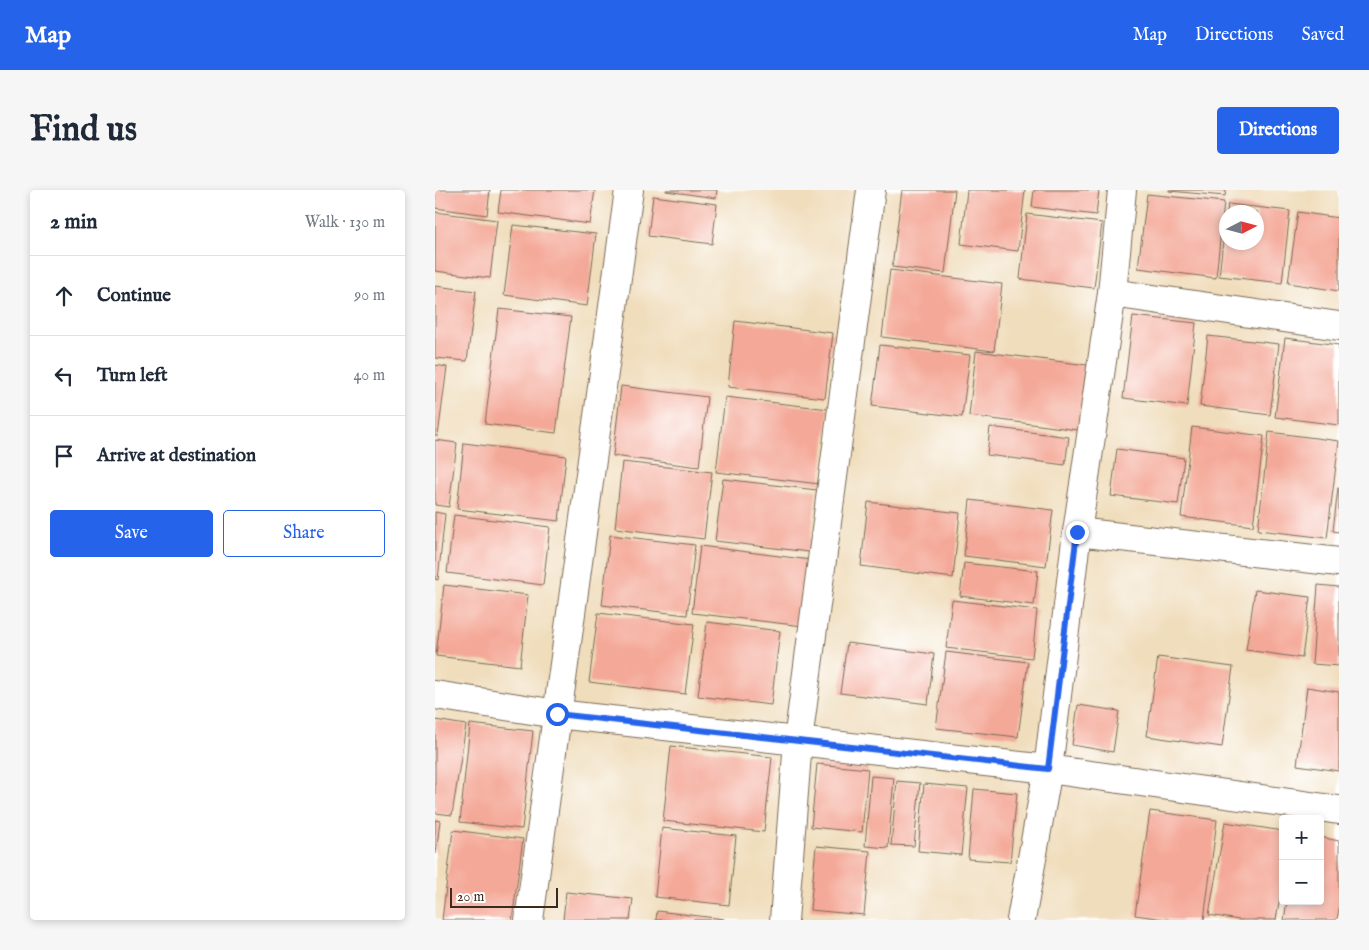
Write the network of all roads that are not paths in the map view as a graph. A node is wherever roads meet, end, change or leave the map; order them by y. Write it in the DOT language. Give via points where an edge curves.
graph roads {
  1 [pos="629,190"];
  2 [pos="871,190"];
  3 [pos="1122,190"];
  4 [pos="1112,293"];
  5 [pos="1339,326"];
  6 [pos="1077,532"];
  7 [pos="1339,562"];
  8 [pos="435,695"];
  9 [pos="557,714"];
  10 [pos="798,742"];
  11 [pos="1048,769"];
  12 [pos="1339,810"];
  13 [pos="529,920"];
  14 [pos="784,920"];
  15 [pos="1021,920"];
  1 -- 9 [label="street"];
  2 -- 10 [label="street"];
  3 -- 4 [label="street"];
  4 -- 5 [label="street"];
  4 -- 6 [label="street"];
  6 -- 7 [label="street"];
  6 -- 11 [label="street"];
  8 -- 9 [label="street"];
  9 -- 10 [label="street"];
  9 -- 13 [label="street"];
  10 -- 11 [label="street"];
  10 -- 14 [label="street"];
  11 -- 12 [label="street"];
  11 -- 15 [label="street"];
}
